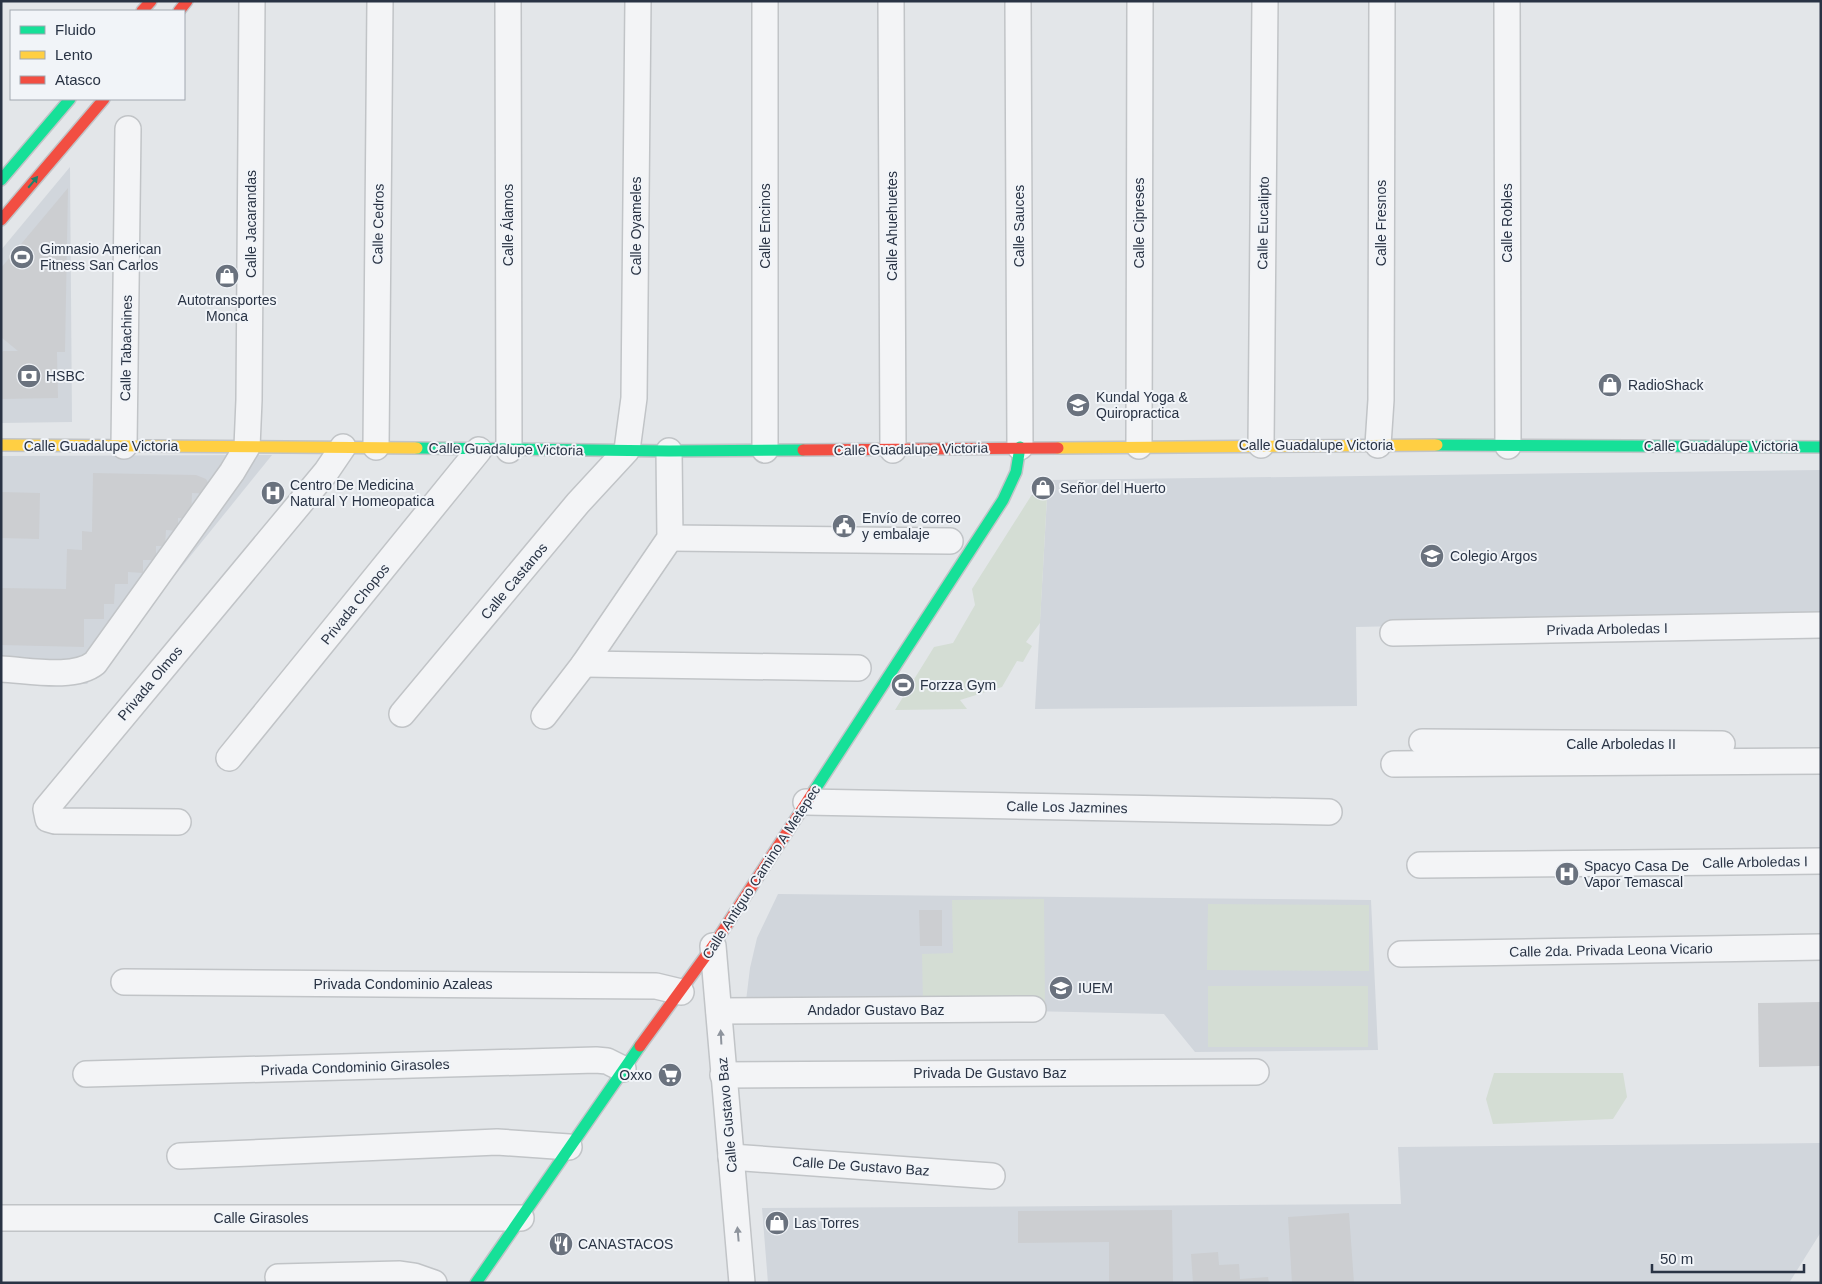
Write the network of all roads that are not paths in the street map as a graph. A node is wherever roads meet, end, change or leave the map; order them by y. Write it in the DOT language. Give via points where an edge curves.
graph roads {
  1 [pos="252,1"];
  2 [pos="380,1"];
  3 [pos="508,1"];
  4 [pos="638,1"];
  5 [pos="765,1"];
  6 [pos="891,1"];
  7 [pos="1140,1"];
  8 [pos="1265,1"];
  9 [pos="1382,1"];
  10 [pos="1507,1"];
  11 [pos="1018,4"];
  12 [pos="69,100"];
  13 [pos="103,100"];
  14 [pos="128,129"];
  15 [pos="1,180"];
  16 [pos="1,220"];
  17 [pos="1261,445"];
  18 [pos="1378,445"];
  19 [pos="1,446"];
  20 [pos="124,446"];
  21 [pos="1138,446"];
  22 [pos="1508,446"];
  23 [pos="247,447"];
  24 [pos="343,447"];
  25 [pos="376,447"];
  26 [pos="1020,447"];
  27 [pos="1821,447"];
  28 [pos="479,450"];
  29 [pos="509,450"];
  30 [pos="628,450"];
  31 [pos="765,450"];
  32 [pos="893,450"];
  33 [pos="669,451"];
  34 [pos="670,538"];
  35 [pos="950,541"];
  36 [pos="1821,625"];
  37 [pos="1393,634"];
  38 [pos="584,664"];
  39 [pos="1,668"];
  40 [pos="858,668"];
  41 [pos="402,714"];
  42 [pos="544,716"];
  43 [pos="1422,742"];
  44 [pos="1821,745"];
  45 [pos="229,758"];
  46 [pos="1821,761"];
  47 [pos="1394,764"];
  48 [pos="806,802"];
  49 [pos="1329,812"];
  50 [pos="178,822"];
  51 [pos="1821,861"];
  52 [pos="1420,865"];
  53 [pos="714,946"];
  54 [pos="1821,947"];
  55 [pos="1401,954"];
  56 [pos="124,982"];
  57 [pos="681,992"];
  58 [pos="1033,1009"];
  59 [pos="719,1011"];
  60 [pos="623,1069"];
  61 [pos="1256,1072"];
  62 [pos="86,1074"];
  63 [pos="723,1075"];
  64 [pos="569,1147"];
  65 [pos="180,1156"];
  66 [pos="731,1157"];
  67 [pos="992,1176"];
  68 [pos="1,1218"];
  69 [pos="520,1218"];
  70 [pos="278,1277"];
  71 [pos="434,1283"];
  72 [pos="476,1283"];
  73 [pos="742,1283"];
  1 -- 23 [label="street, Calle Jacarandas"];
  2 -- 25 [label="street, Calle Cedros"];
  3 -- 29 [label="street, Calle Álamos"];
  4 -- 30 [label="street, Calle Oyameles" via="634,398"];
  5 -- 31 [label="street, Calle Encinos"];
  6 -- 32 [label="street, Calle Ahuehuetes"];
  7 -- 21 [label="street, Calle Cipreses"];
  8 -- 17 [label="street, Calle Eucalipto"];
  9 -- 18 [label="street, Calle Fresnos"];
  10 -- 22 [label="street, Calle Robles"];
  11 -- 26 [label="street, Calle Sauces"];
  12 -- 15 [label="street"];
  16 -- 13 [label="street, one-way"];
  14 -- 20 [label="street, Calle Tabachines"];
  17 -- 18 [label="street, Calle Guadalupe Victoria"];
  17 -- 21 [label="street, Calle Guadalupe Victoria"];
  18 -- 22 [label="street, Calle Guadalupe Victoria"];
  19 -- 20 [label="street, Calle Guadalupe Victoria"];
  20 -- 23 [label="street, Calle Guadalupe Victoria"];
  21 -- 26 [label="street, Calle Guadalupe Victoria"];
  22 -- 27 [label="street, Calle Guadalupe Victoria"];
  23 -- 24 [label="street, Calle Guadalupe Victoria"];
  23 -- 39 [label="street" via="95,663 72,672"];
  24 -- 25 [label="street, Calle Guadalupe Victoria"];
  24 -- 50 [label="street, Privada Olmos" via="326,472 46,809 48,819 55,821"];
  25 -- 28 [label="street, Calle Guadalupe Victoria"];
  26 -- 32 [label="street, Calle Guadalupe Victoria"];
  26 -- 48 [label="street, Calle Antiguo Camino A Metepec" via="1016,472 1004,500"];
  28 -- 29 [label="street, Calle Guadalupe Victoria"];
  28 -- 45 [label="street, Privada Chopos"];
  29 -- 30 [label="street, Calle Guadalupe Victoria"];
  30 -- 33 [label="street, Calle Guadalupe Victoria"];
  30 -- 41 [label="street, Calle Castanos" via="578,503"];
  31 -- 32 [label="street, Calle Guadalupe Victoria"];
  31 -- 33 [label="street, Calle Guadalupe Victoria"];
  33 -- 34 [label="street"];
  34 -- 35 [label="street"];
  34 -- 38 [label="street"];
  36 -- 37 [label="street, Privada Arboledas I"];
  38 -- 40 [label="street"];
  38 -- 42 [label="street"];
  43 -- 44 [label="street, Calle Arboledas II"];
  46 -- 47 [label="street"];
  48 -- 49 [label="street, Calle Los Jazmines"];
  48 -- 53 [label="street, Calle Antiguo Camino A Metepec"];
  51 -- 52 [label="street, Calle Arboledas I"];
  53 -- 57 [label="street, Calle Antiguo Camino A Metepec"];
  53 -- 59 [label="street, Calle Gustavo Baz"];
  54 -- 55 [label="street, Calle 2da. Privada Leona Vicario"];
  56 -- 57 [label="street, Privada Condominio Azaleas" via="656,986"];
  57 -- 60 [label="street, Calle Antiguo Camino A Metepec"];
  58 -- 59 [label="street, Andador Gustavo Baz"];
  63 -- 59 [label="street, Calle Gustavo Baz, one-way"];
  60 -- 62 [label="street, Privada Condominio Girasoles" via="607,1061 596,1060"];
  60 -- 64 [label="street, Calle Antiguo Camino A Metepec"];
  61 -- 63 [label="street, Privada De Gustavo Baz"];
  63 -- 66 [label="street, Calle Gustavo Baz"];
  64 -- 65 [label="street" via="497,1142"];
  64 -- 69 [label="street, Calle Antiguo Camino A Metepec"];
  66 -- 67 [label="street, Calle De Gustavo Baz"];
  73 -- 66 [label="street, Calle Gustavo Baz, one-way"];
  68 -- 69 [label="street, Calle Girasoles"];
  69 -- 72 [label="street, Calle Antiguo Camino A Metepec"];
  70 -- 71 [label="street" via="400,1274"];
}
